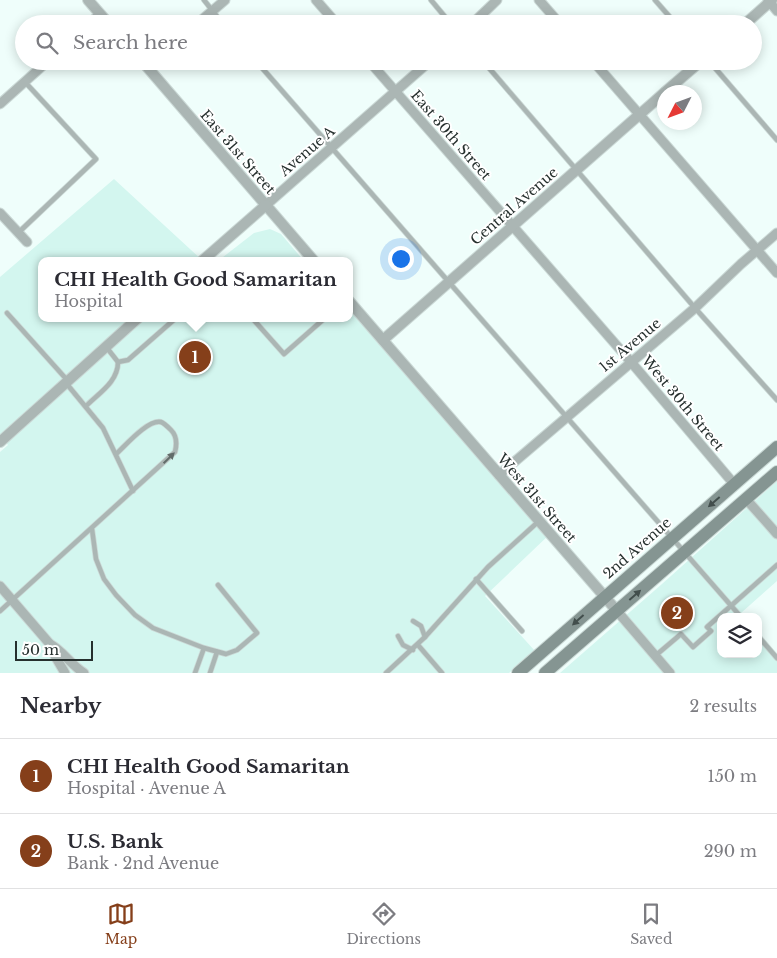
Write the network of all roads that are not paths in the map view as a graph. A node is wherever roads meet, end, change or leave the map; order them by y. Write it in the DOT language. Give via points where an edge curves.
graph roads {
  1 [pos="88,0"];
  2 [pos="204,0"];
  3 [pos="224,0"];
  4 [pos="316,0"];
  5 [pos="430,0"];
  6 [pos="497,0"];
  7 [pos="539,0"];
  8 [pos="656,0"];
  9 [pos="770,1"];
  10 [pos="212,11"];
  11 [pos="777,11"];
  12 [pos="100,14"];
  13 [pos="207,15"];
  14 [pos="215,15"];
  15 [pos="329,15"];
  16 [pos="443,15"];
  17 [pos="481,15"];
  18 [pos="552,15"];
  19 [pos="668,15"];
  20 [pos="755,15"];
  21 [pos="38,70"];
  22 [pos="153,70"];
  23 [pos="264,70"];
  24 [pos="377,70"];
  25 [pos="420,70"];
  26 [pos="491,70"];
  27 [pos="601,70"];
  28 [pos="691,70"];
  29 [pos="716,70"];
  30 [pos="25,82"];
  31 [pos="674,85"];
  32 [pos="396,92"];
  33 [pos="657,100"];
  34 [pos="0,104"];
  35 [pos="639,115"];
  36 [pos="777,140"];
  37 [pos="331,148"];
  38 [pos="576,170"];
  39 [pos="266,205"];
  40 [pos="0,213"];
  41 [pos="512,226"];
  42 [pos="18,233"];
  43 [pos="777,234"];
  44 [pos="28,242"];
  45 [pos="757,250"];
  46 [pos="206,257"];
  47 [pos="311,257"];
  48 [pos="777,274"];
  49 [pos="449,282"];
  50 [pos="353,306"];
  51 [pos="694,308"];
  52 [pos="6,313"];
  53 [pos="134,322"];
  54 [pos="171,322"];
  55 [pos="256,322"];
  56 [pos="320,322"];
  57 [pos="383,340"];
  58 [pos="106,347"];
  59 [pos="118,362"];
  60 [pos="631,362"];
  61 [pos="67,382"];
  62 [pos="777,400"];
  63 [pos="86,406"];
  64 [pos="566,418"];
  65 [pos="0,442"];
  66 [pos="777,447"];
  67 [pos="116,454"];
  68 [pos="777,472"];
  69 [pos="499,474"];
  70 [pos="734,484"];
  71 [pos="133,492"];
  72 [pos="746,498"];
  73 [pos="539,521"];
  74 [pos="92,529"];
  75 [pos="777,534"];
  76 [pos="673,537"];
  77 [pos="686,551"];
  78 [pos="777,565"];
  79 [pos="476,580"];
  80 [pos="218,585"];
  81 [pos="0,586"];
  82 [pos="604,597"];
  83 [pos="12,600"];
  84 [pos="732,605"];
  85 [pos="0,611"];
  86 [pos="617,611"];
  87 [pos="739,613"];
  88 [pos="414,621"];
  89 [pos="522,631"];
  90 [pos="398,636"];
  91 [pos="425,637"];
  92 [pos="762,641"];
  93 [pos="49,644"];
  94 [pos="418,645"];
  95 [pos="204,648"];
  96 [pos="413,650"];
  97 [pos="217,652"];
  98 [pos="655,656"];
  99 [pos="777,658"];
  100 [pos="552,671"];
  101 [pos="65,673"];
  102 [pos="84,673"];
  103 [pos="195,673"];
  104 [pos="210,673"];
  105 [pos="386,673"];
  106 [pos="442,673"];
  107 [pos="518,673"];
  108 [pos="670,673"];
  1 -- 12 [label="street"];
  2 -- 10 [label="lane"];
  3 -- 10 [label="street"];
  4 -- 15 [label="street"];
  5 -- 16 [label="lane"];
  6 -- 17 [label="street"];
  7 -- 18 [label="street"];
  8 -- 19 [label="lane"];
  9 -- 11 [label="street"];
  9 -- 20 [label="street"];
  10 -- 13 [label="street"];
  10 -- 14 [label="lane"];
  21 -- 30 [label="street"];
  22 -- 39 [label="street, East 31st Street"];
  23 -- 37 [label="lane"];
  24 -- 32 [label="street, East 30th Street"];
  25 -- 32 [label="street, Avenue A"];
  26 -- 38 [label="lane"];
  27 -- 35 [label="street"];
  28 -- 31 [label="street, Central Avenue"];
  29 -- 36 [label="lane"];
  30 -- 34 [label="street"];
  30 -- 42 [label="lane" via="96,159"];
  32 -- 37 [label="street, Avenue A"];
  32 -- 41 [label="street, East 30th Street"];
  33 -- 35 [label="street, Central Avenue"];
  35 -- 38 [label="street, Central Avenue"];
  35 -- 45 [label="street"];
  37 -- 39 [label="street, Avenue A"];
  37 -- 49 [label="lane"];
  38 -- 41 [label="street, Central Avenue"];
  38 -- 51 [label="lane"];
  39 -- 46 [label="street, Avenue A"];
  39 -- 47 [label="street, East 31st Street"];
  40 -- 42 [label="street"];
  41 -- 49 [label="street, Central Avenue"];
  41 -- 60 [label="street, West 30th Street"];
  42 -- 44 [label="street"];
  43 -- 45 [label="street, 1st Avenue"];
  45 -- 48 [label="street"];
  45 -- 51 [label="street, 1st Avenue"];
  49 -- 57 [label="street, Central Avenue"];
  49 -- 64 [label="lane"];
  50 -- 57 [label="street"];
  51 -- 60 [label="street, 1st Avenue"];
  51 -- 62 [label="lane"];
  52 -- 61 [label="lane"];
  53 -- 58 [label="street"];
  54 -- 59 [label="lane" via="128,360"];
  55 -- 56 [label="lane" via="284,354"];
  57 -- 69 [label="street, West 31st Street"];
  58 -- 59 [label="lane"];
  58 -- 61 [label="street"];
  59 -- 63 [label="lane" via="114,380"];
  60 -- 64 [label="street, 1st Avenue"];
  60 -- 70 [label="street, West 30th Street"];
  61 -- 63 [label="lane"];
  61 -- 65 [label="street"];
  63 -- 67 [label="lane" via="103,428"];
  64 -- 69 [label="street, 1st Avenue"];
  64 -- 76 [label="lane"];
  66 -- 70 [label="main road, 2nd Avenue"];
  67 -- 71 [label="lane"];
  71 -- 67 [label="lane, one-way" via="175,452 177,445 173,432 162,422 156,422 143,429"];
  68 -- 72 [label="main road"];
  69 -- 73 [label="street, West 31st Street"];
  70 -- 76 [label="main road, 2nd Avenue, one-way"];
  71 -- 74 [label="lane"];
  72 -- 75 [label="street"];
  72 -- 77 [label="main road"];
  73 -- 79 [label="lane"];
  73 -- 82 [label="street, West 31st Street"];
  74 -- 83 [label="lane"];
  74 -- 95 [label="lane" via="96,559 104,579 135,615 153,628"];
  76 -- 77 [label="lane"];
  76 -- 82 [label="main road, 2nd Avenue"];
  77 -- 84 [label="lane"];
  86 -- 77 [label="main road, one-way"];
  78 -- 84 [label="lane"];
  79 -- 89 [label="lane"];
  79 -- 91 [label="lane"];
  80 -- 97 [label="lane" via="257,633 237,650 226,654"];
  81 -- 83 [label="street"];
  82 -- 86 [label="street, West 31st Street"];
  82 -- 107 [label="main road, 2nd Avenue, one-way"];
  83 -- 85 [label="lane"];
  83 -- 93 [label="street"];
  84 -- 87 [label="lane"];
  84 -- 98 [label="lane" via="707,626 711,631 693,647 681,634"];
  86 -- 98 [label="street, West 31st Street"];
  86 -- 100 [label="main road"];
  88 -- 91 [label="lane" via="421,626"];
  90 -- 96 [label="lane" via="403,645"];
  91 -- 94 [label="lane"];
  92 -- 99 [label="lane"];
  93 -- 101 [label="street"];
  93 -- 102 [label="street"];
  94 -- 96 [label="lane"];
  94 -- 106 [label="lane"];
  95 -- 97 [label="lane"];
  95 -- 103 [label="lane"];
  96 -- 105 [label="lane"];
  97 -- 104 [label="lane"];
  98 -- 108 [label="street, West 31st Street"];
}
